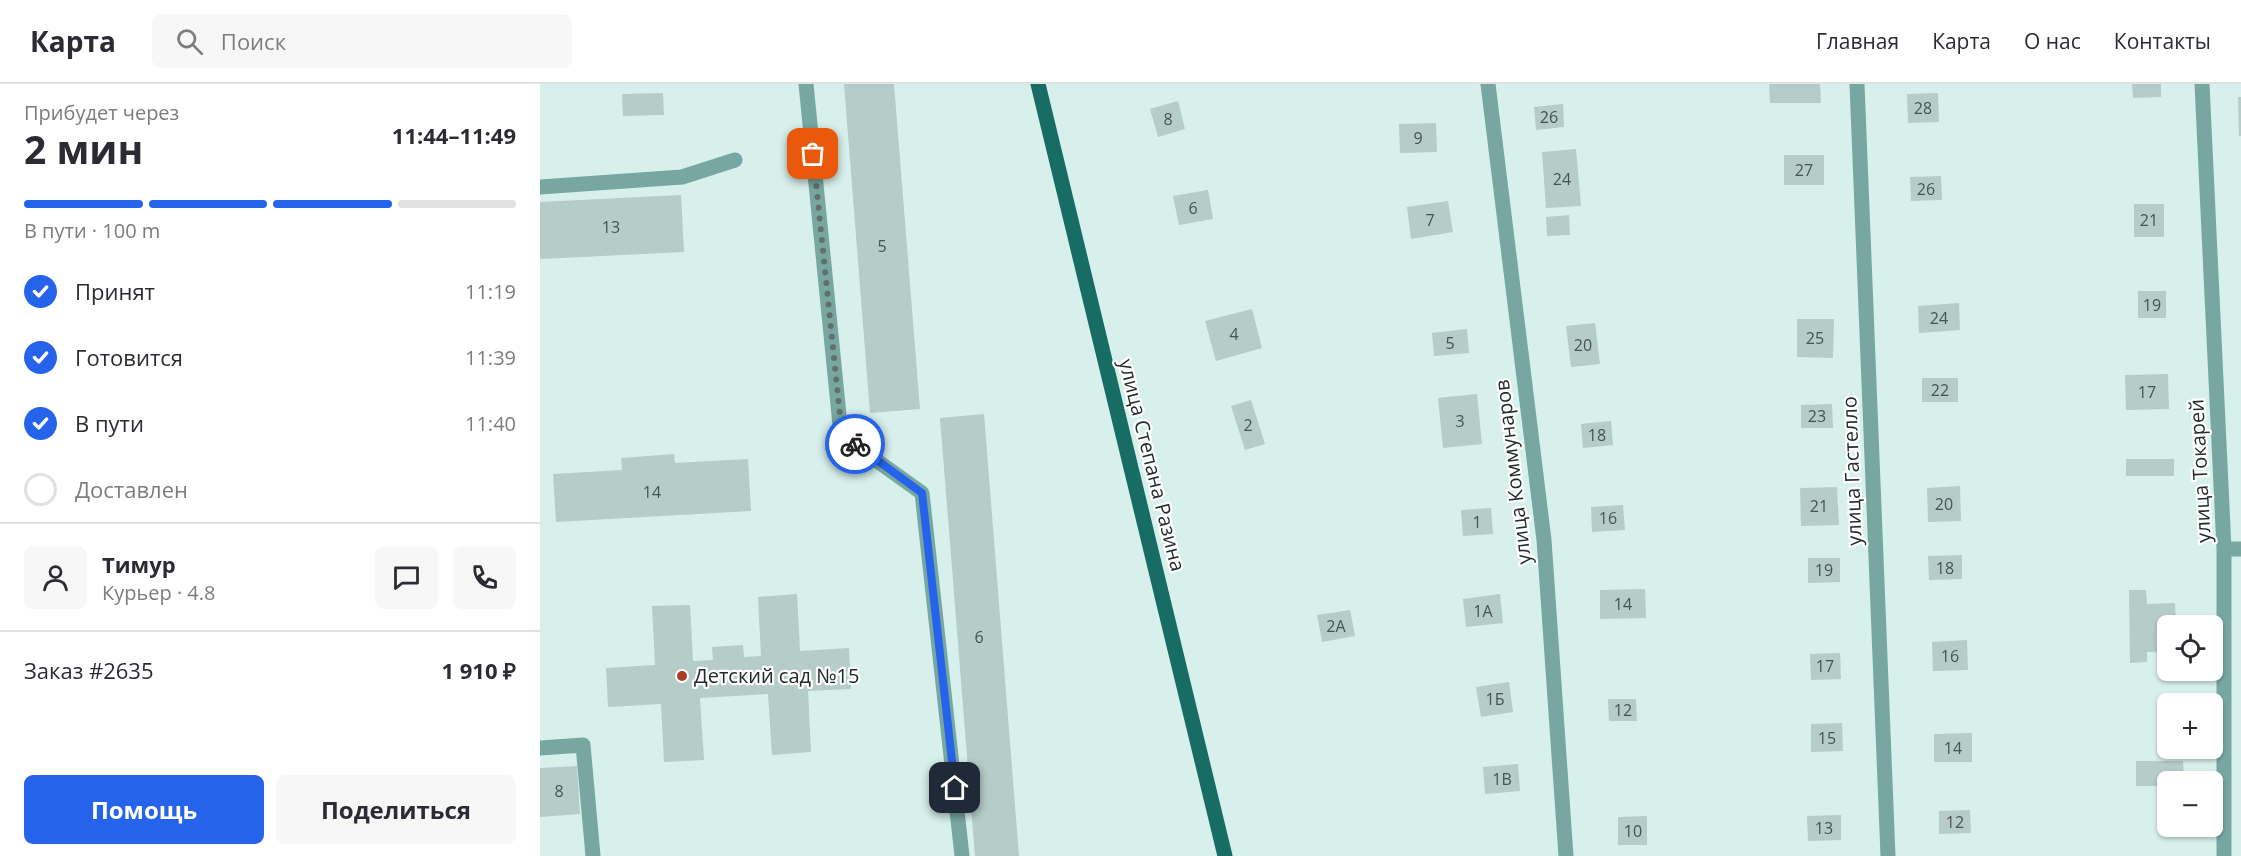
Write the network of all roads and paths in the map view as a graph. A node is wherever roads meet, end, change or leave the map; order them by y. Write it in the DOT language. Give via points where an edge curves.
graph roads {
  1 [pos="806,84"];
  2 [pos="1038,84"];
  3 [pos="1488,84"];
  4 [pos="1857,84"];
  5 [pos="2202,84"];
  6 [pos="735,160"];
  7 [pos="540,187"];
  8 [pos="2224,549"];
  9 [pos="2241,549"];
  10 [pos="540,748"];
  11 [pos="593,856"];
  12 [pos="962,856"];
  13 [pos="1225,856"];
  14 [pos="1566,856"];
  15 [pos="1888,856"];
  16 [pos="2224,856"];
  1 -- 12 [label="street" via="842,435 922,493"];
  2 -- 13 [label="main road, улица Степана Разина"];
  3 -- 14 [label="street, улица Коммунаров" via="1544,540"];
  4 -- 15 [label="street, улица Гастелло"];
  5 -- 8 [label="street, улица Токарей"];
  6 -- 7 [label="street" via="682,177"];
  8 -- 9 [label="street"];
  8 -- 16 [label="street, улица Токарей"];
  10 -- 11 [label="street" via="583,745"];
}
